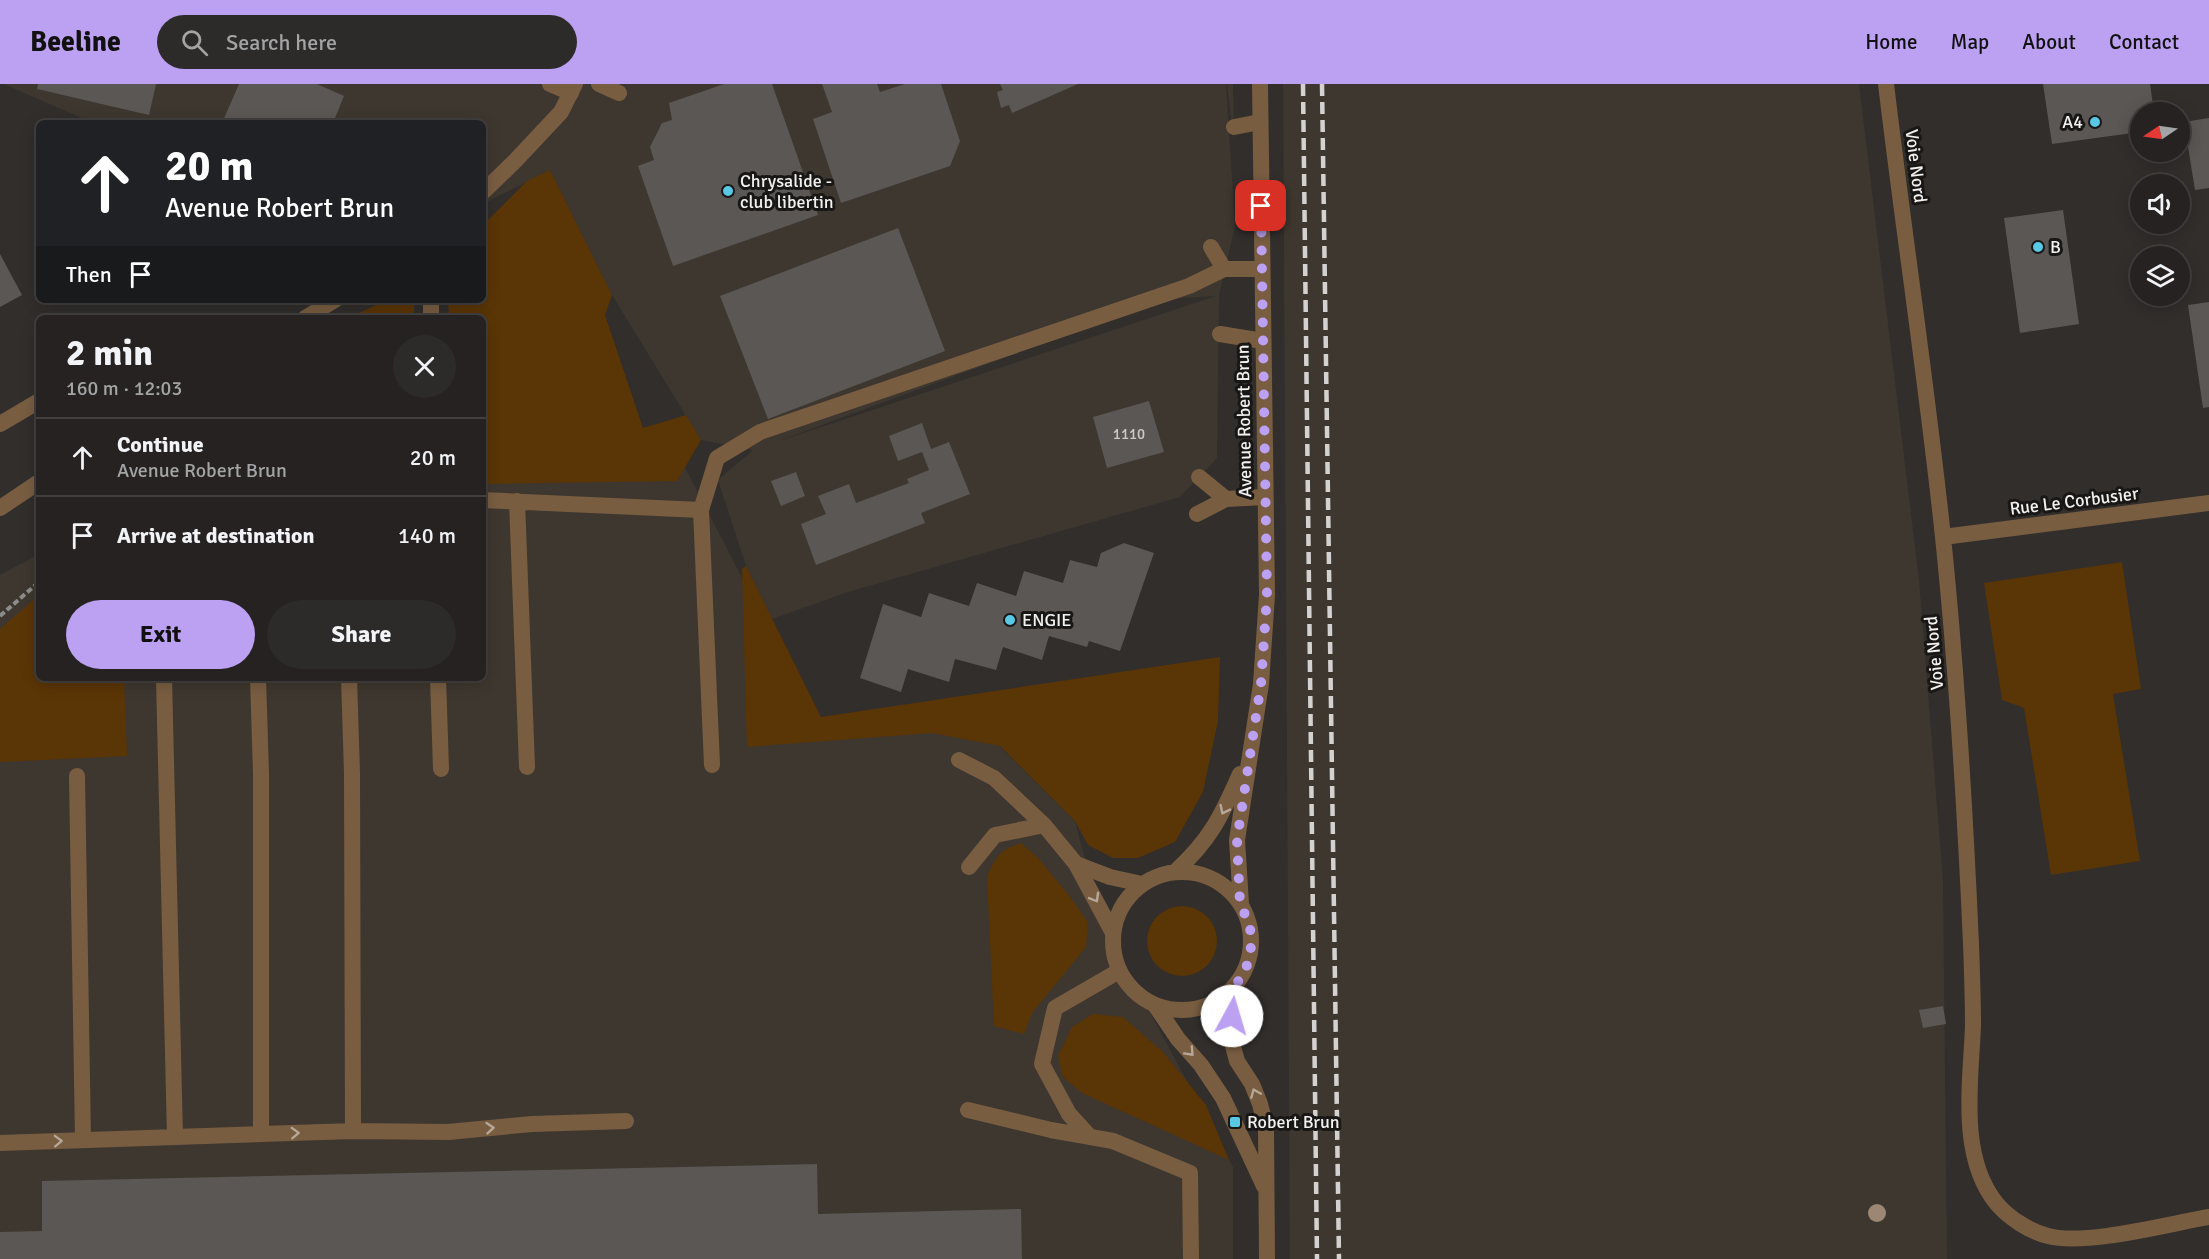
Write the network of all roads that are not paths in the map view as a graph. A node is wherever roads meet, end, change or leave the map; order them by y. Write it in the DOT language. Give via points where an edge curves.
graph roads {
  1 [pos="550,84"];
  2 [pos="599,84"];
  3 [pos="1260,84"];
  4 [pos="1886,84"];
  5 [pos="573,88"];
  6 [pos="619,93"];
  7 [pos="1260,122"];
  8 [pos="1234,127"];
  9 [pos="486,189"];
  10 [pos="1211,247"];
  11 [pos="1224,269"];
  12 [pos="1261,269"];
  13 [pos="330,303"];
  14 [pos="310,315"];
  15 [pos="1220,334"];
  16 [pos="1263,341"];
  17 [pos="36,403"];
  18 [pos="0,424"];
  19 [pos="1199,477"];
  20 [pos="36,484"];
  21 [pos="1265,497"];
  22 [pos="1226,499"];
  23 [pos="486,500"];
  24 [pos="517,501"];
  25 [pos="2209,503"];
  26 [pos="0,508"];
  27 [pos="701,510"];
  28 [pos="1197,514"];
  29 [pos="1943,537"];
  30 [pos="164,681"];
  31 [pos="258,681"];
  32 [pos="349,681"];
  33 [pos="438,681"];
  34 [pos="1248,757"];
  35 [pos="959,760"];
  36 [pos="712,765"];
  37 [pos="527,767"];
  38 [pos="441,769"];
  39 [pos="77,776"];
  40 [pos="1044,825"];
  41 [pos="1076,864"];
  42 [pos="969,867"];
  43 [pos="1175,872"];
  44 [pos="1142,884"];
  45 [pos="1240,904"];
  46 [pos="1113,933"];
  47 [pos="1119,971"];
  48 [pos="1234,988"];
  49 [pos="1155,1005"];
  50 [pos="968,1110"];
  51 [pos="626,1122"];
  52 [pos="353,1131"];
  53 [pos="261,1134"];
  54 [pos="175,1137"];
  55 [pos="1090,1137"];
  56 [pos="83,1140"];
  57 [pos="0,1143"];
  58 [pos="1267,1191"];
  59 [pos="2209,1217"];
  60 [pos="1191,1259"];
  61 [pos="1267,1259"];
  1 -- 5 [label="street"];
  2 -- 6 [label="street"];
  3 -- 7 [label="street, Avenue Robert Brun"];
  4 -- 29 [label="street, Voie Nord"];
  5 -- 9 [label="street" via="561,112"];
  7 -- 8 [label="street"];
  7 -- 12 [label="street, Avenue Robert Brun"];
  10 -- 11 [label="street"];
  11 -- 12 [label="street"];
  11 -- 27 [label="street" via="1189,286 760,432 717,458"];
  12 -- 16 [label="street, Avenue Robert Brun"];
  13 -- 14 [label="street"];
  15 -- 16 [label="street"];
  16 -- 21 [label="street, Avenue Robert Brun"];
  17 -- 18 [label="street"];
  19 -- 22 [label="street"];
  20 -- 26 [label="street"];
  21 -- 22 [label="street"];
  21 -- 34 [label="street, Avenue Robert Brun" via="1267,595 1261,684"];
  22 -- 28 [label="street"];
  23 -- 24 [label="street"];
  24 -- 27 [label="street"];
  24 -- 37 [label="street"];
  25 -- 29 [label="street, Rue Le Corbusier"];
  27 -- 36 [label="street"];
  29 -- 59 [label="street, Voie Nord" via="1958,693 1968,880 1973,984 1969,1095 1976,1161 1986,1186 2005,1213 2048,1236 2070,1239 2108,1235"];
  30 -- 54 [label="street"];
  31 -- 53 [label="street"];
  32 -- 52 [label="street"];
  33 -- 38 [label="street"];
  34 -- 43 [label="street, Avenue Robert Brun, one-way" via="1217,824 1197,852"];
  34 -- 45 [label="street, Avenue Robert Brun" via="1237,840"];
  35 -- 40 [label="street" via="994,778"];
  39 -- 56 [label="street"];
  40 -- 41 [label="street"];
  40 -- 42 [label="street" via="995,835"];
  41 -- 44 [label="street"];
  41 -- 46 [label="street, one-way"];
  43 -- 44 [label="street"];
  43 -- 45 [label="street" via="1212,879"];
  44 -- 46 [label="street" via="1118,914"];
  45 -- 48 [label="street" via="1250,925 1251,947 1246,969"];
  46 -- 47 [label="street"];
  47 -- 49 [label="street" via="1128,986"];
  47 -- 55 [label="street" via="1054,1008 1042,1064 1069,1114"];
  48 -- 49 [label="street" via="1197,1009"];
  58 -- 48 [label="street, one-way" via="1266,1128 1260,1104 1237,1061 1231,1039"];
  49 -- 58 [label="street, one-way" via="1223,1098"];
  50 -- 55 [label="street"];
  52 -- 51 [label="street, one-way" via="448,1132 532,1124"];
  53 -- 52 [label="street, one-way"];
  53 -- 54 [label="street"];
  54 -- 56 [label="street"];
  55 -- 60 [label="street" via="1113,1141 1190,1173"];
  57 -- 56 [label="street, one-way"];
  58 -- 61 [label="street"];
}
